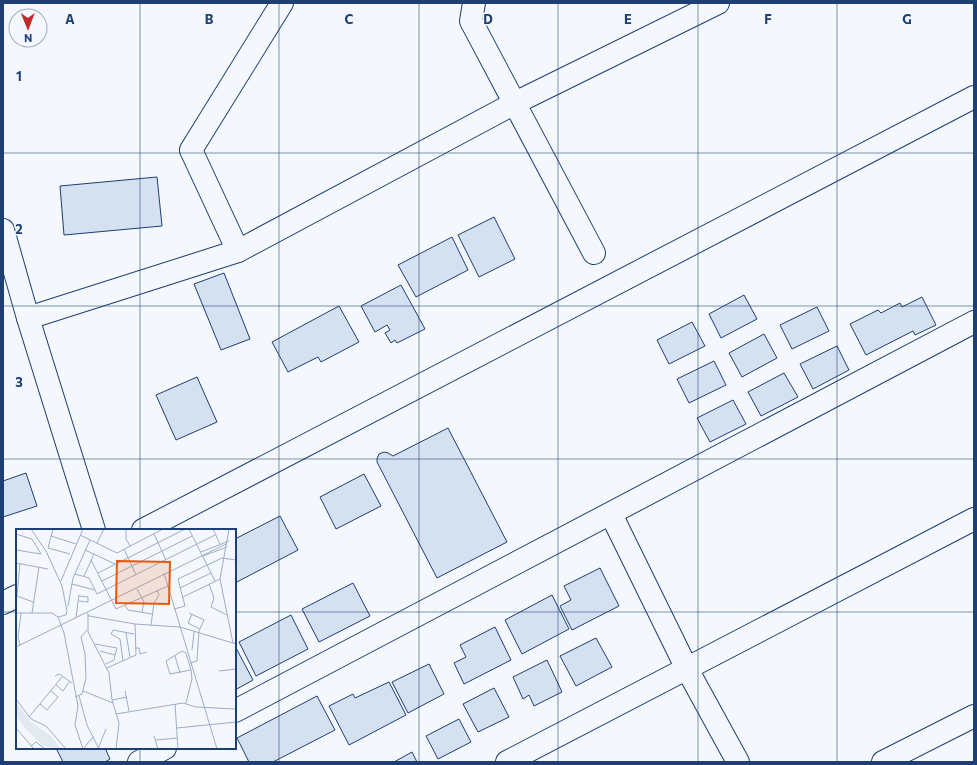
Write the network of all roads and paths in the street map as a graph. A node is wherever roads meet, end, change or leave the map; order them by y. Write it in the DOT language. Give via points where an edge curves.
graph roads {
  1 [pos="282,3"];
  2 [pos="474,3"];
  3 [pos="718,3"];
  4 [pos="974,97"];
  5 [pos="515,103"];
  6 [pos="3,230"];
  7 [pos="238,250"];
  8 [pos="594,253"];
  9 [pos="28,318"];
  10 [pos="974,322"];
  11 [pos="611,514"];
  12 [pos="974,519"];
  13 [pos="94,529"];
  14 [pos="145,529"];
  15 [pos="16,596"];
  16 [pos="3,603"];
  17 [pos="687,668"];
  18 [pos="236,710"];
  19 [pos="974,716"];
  20 [pos="163,749"];
  21 [pos="139,762"];
  22 [pos="507,762"];
  23 [pos="738,762"];
  24 [pos="884,762"];
  1 -- 7 [label="street" via="191,150"];
  2 -- 5 [label="street" via="471,22"];
  3 -- 5 [label="street"];
  4 -- 14 [label="street"];
  5 -- 7 [label="street"];
  5 -- 8 [label="street"];
  6 -- 9 [label="street"];
  7 -- 9 [label="street"];
  9 -- 13 [label="street"];
  10 -- 11 [label="street"];
  11 -- 17 [label="street"];
  11 -- 18 [label="street"];
  12 -- 17 [label="street"];
  15 -- 16 [label="street"];
  17 -- 22 [label="street"];
  17 -- 23 [label="street"];
  19 -- 24 [label="street"];
  20 -- 21 [label="street"];
}
